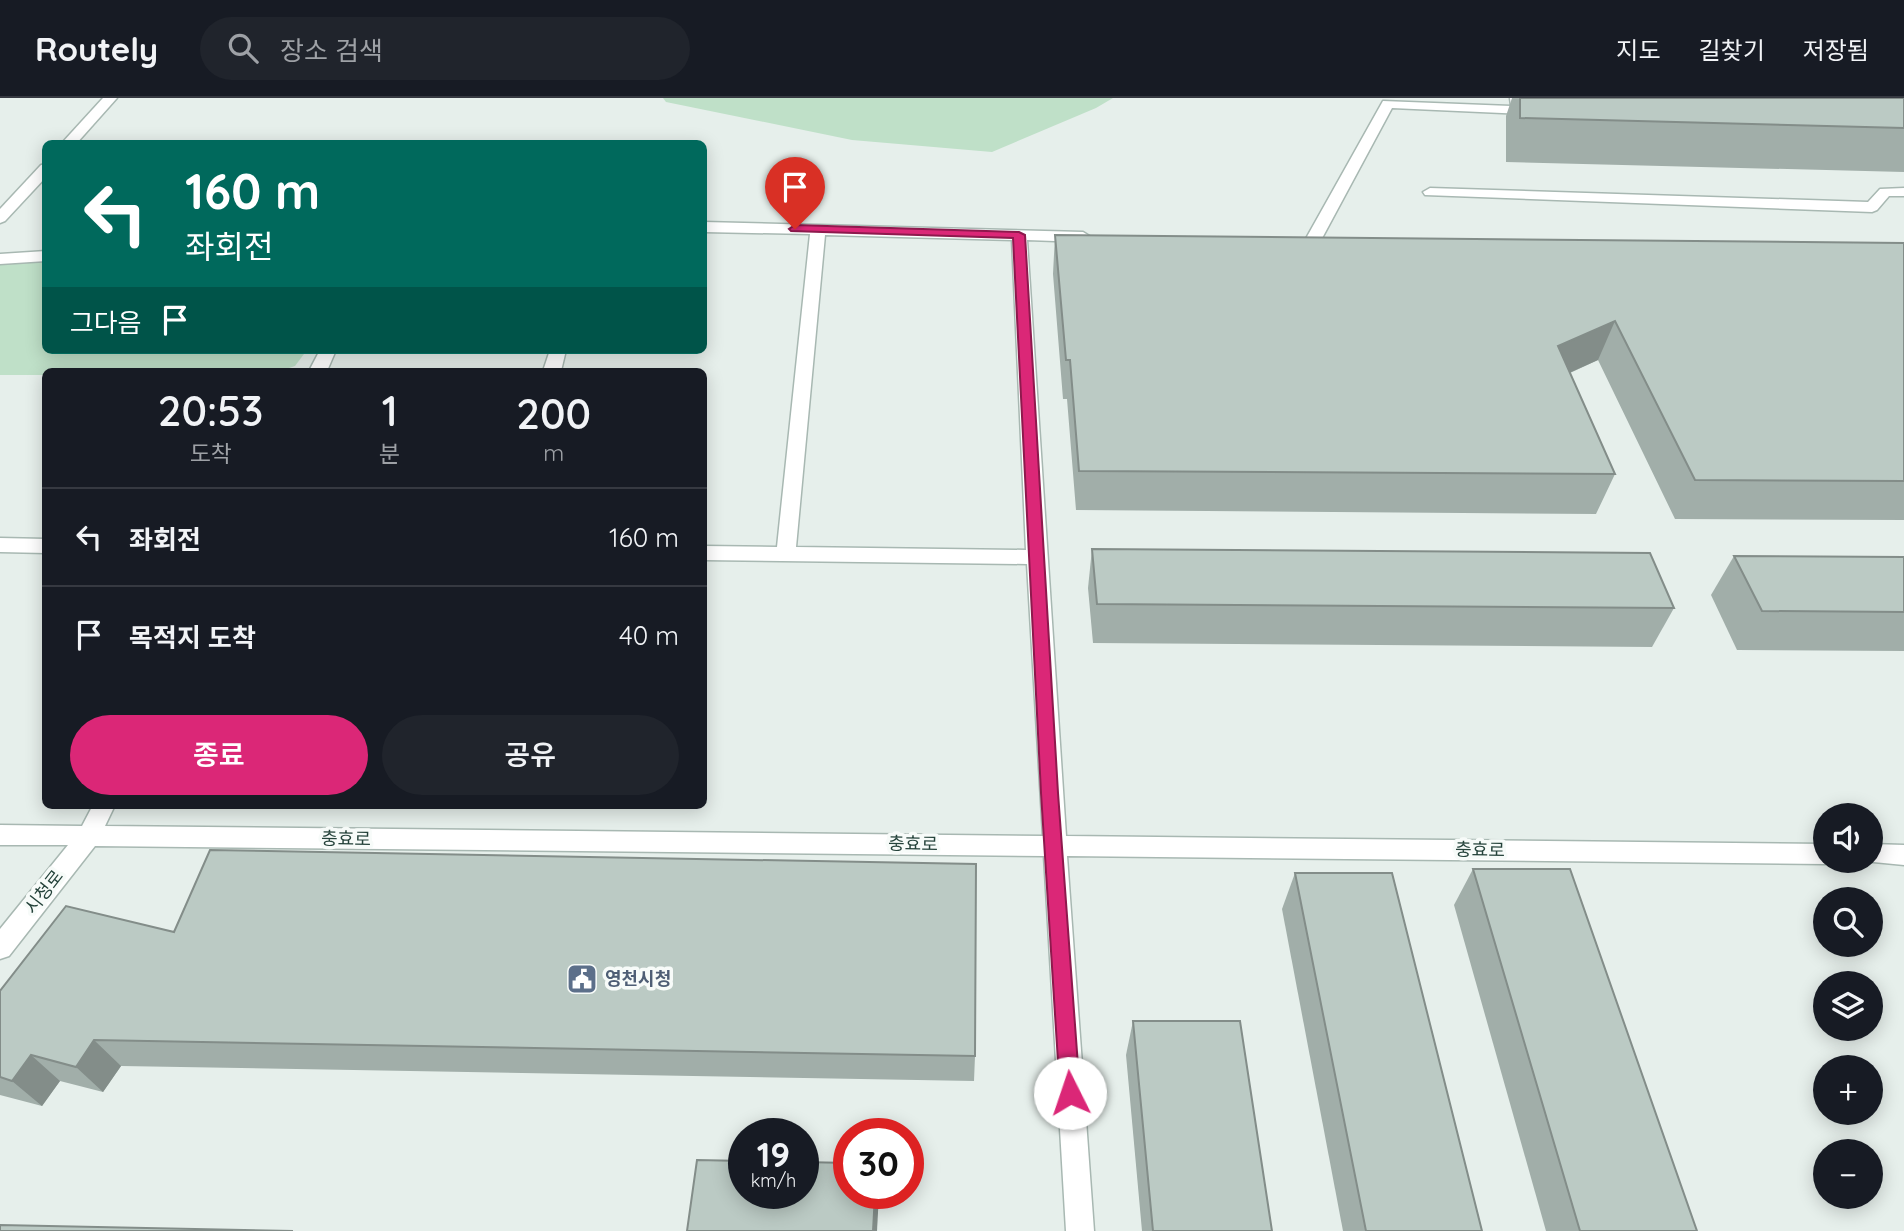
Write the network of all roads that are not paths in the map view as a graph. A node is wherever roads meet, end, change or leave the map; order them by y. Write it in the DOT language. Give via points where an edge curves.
graph roads {
  1 [pos="110,98"];
  2 [pos="1517,98"];
  3 [pos="72,140"];
  4 [pos="42,172"];
  5 [pos="1430,192"];
  6 [pos="1904,192"];
  7 [pos="0,218"];
  8 [pos="707,227"];
  9 [pos="818,229"];
  10 [pos="1019,235"];
  11 [pos="1102,237"];
  12 [pos="1312,242"];
  13 [pos="42,256"];
  14 [pos="0,259"];
  15 [pos="0,545"];
  16 [pos="42,545"];
  17 [pos="707,553"];
  18 [pos="786,554"];
  19 [pos="1036,556"];
  20 [pos="102,809"];
  21 [pos="0,835"];
  22 [pos="89,836"];
  23 [pos="1053,846"];
  24 [pos="1813,854"];
  25 [pos="1883,854"];
  26 [pos="1904,855"];
  27 [pos="0,948"];
  28 [pos="1080,1231"];
  1 -- 3 [label="street"];
  2 -- 12 [label="street" via="1519,111 1388,104"];
  4 -- 7 [label="street"];
  5 -- 6 [label="street" via="1872,207 1885,192"];
  8 -- 9 [label="street"];
  9 -- 10 [label="street"];
  9 -- 18 [label="street"];
  10 -- 11 [label="street"];
  10 -- 19 [label="street"];
  13 -- 14 [label="street"];
  15 -- 16 [label="street"];
  17 -- 18 [label="street"];
  18 -- 19 [label="street"];
  19 -- 23 [label="street"];
  20 -- 22 [label="street, 시청로"];
  21 -- 22 [label="street, 충효로"];
  22 -- 23 [label="street, 충효로"];
  22 -- 27 [label="street, 시청로"];
  23 -- 24 [label="street, 충효로"];
  23 -- 28 [label="street"];
  25 -- 26 [label="street"];
}
